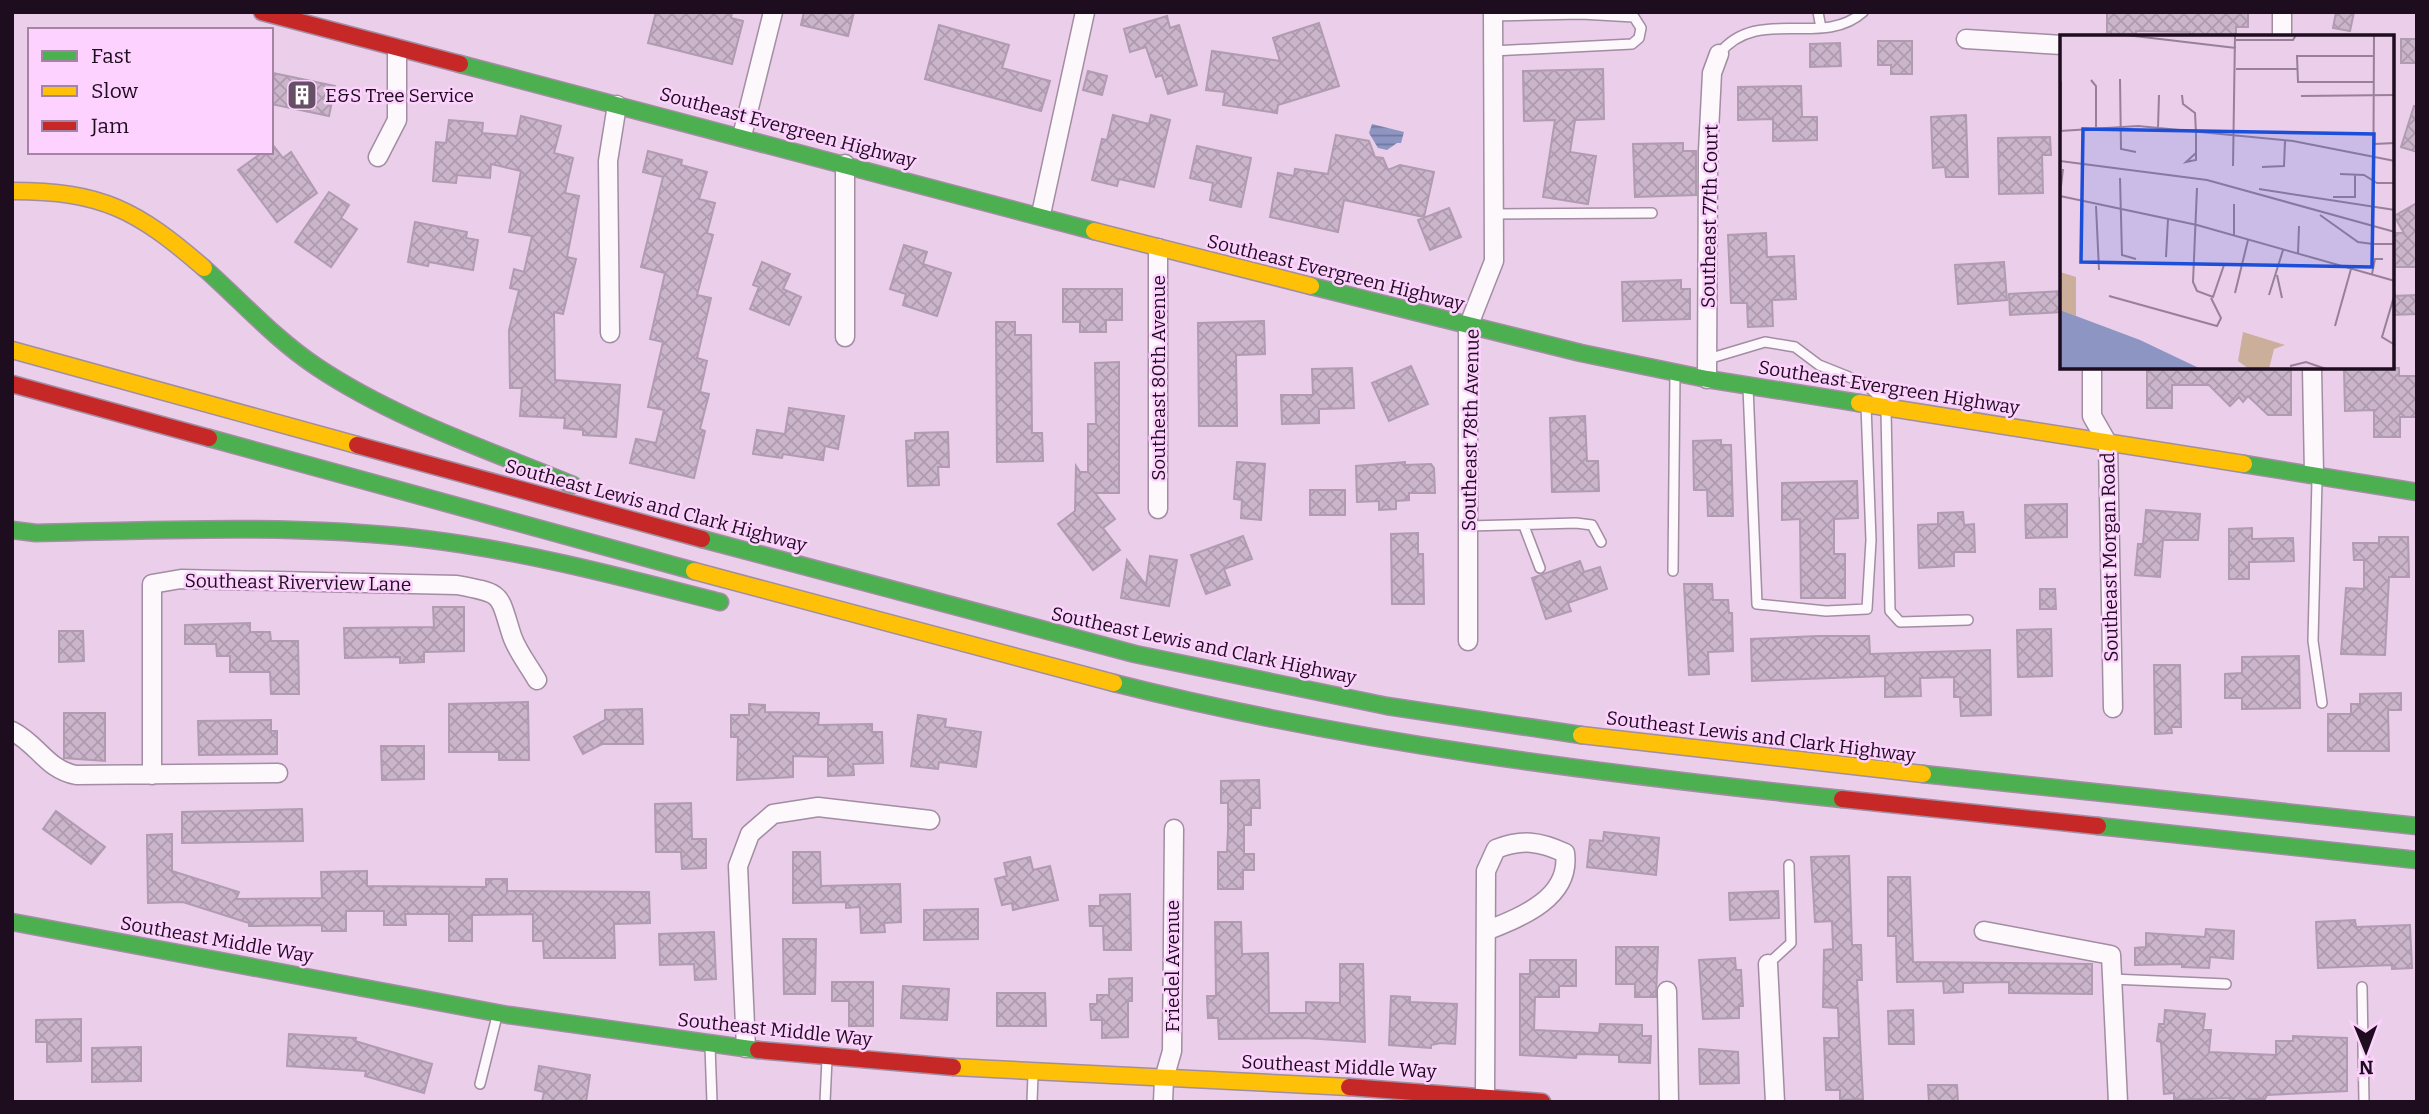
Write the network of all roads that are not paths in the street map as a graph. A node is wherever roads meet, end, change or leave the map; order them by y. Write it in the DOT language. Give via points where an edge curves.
graph roads {
  1 [pos="262,12"];
  2 [pos="773,12"];
  3 [pos="1085,12"];
  4 [pos="1818,12"];
  5 [pos="1863,12"];
  6 [pos="2282,12"];
  7 [pos="1493,14"];
  8 [pos="1821,28"];
  9 [pos="2282,35"];
  10 [pos="1966,39"];
  11 [pos="2060,45"];
  12 [pos="397,49"];
  13 [pos="1493,51"];
  14 [pos="1719,54"];
  15 [pos="617,105"];
  16 [pos="742,136"];
  17 [pos="378,156"];
  18 [pos="845,164"];
  19 [pos="12,191"];
  20 [pos="1652,213"];
  21 [pos="1494,214"];
  22 [pos="1041,215"];
  23 [pos="1158,247"];
  24 [pos="1468,327"];
  25 [pos="610,333"];
  26 [pos="845,337"];
  27 [pos="12,350"];
  28 [pos="1707,359"];
  29 [pos="2092,369"];
  30 [pos="2312,369"];
  31 [pos="1675,372"];
  32 [pos="1707,379"];
  33 [pos="12,384"];
  34 [pos="1748,385"];
  35 [pos="1866,405"];
  36 [pos="1890,409"];
  37 [pos="2108,444"];
  38 [pos="2315,474"];
  39 [pos="2417,492"];
  40 [pos="1158,509"];
  41 [pos="653,526"];
  42 [pos="1468,526"];
  43 [pos="1524,526"];
  44 [pos="12,530"];
  45 [pos="1601,541"];
  46 [pos="1539,568"];
  47 [pos="1673,571"];
  48 [pos="733,605"];
  49 [pos="1968,621"];
  50 [pos="876,637"];
  51 [pos="1468,641"];
  52 [pos="955,643"];
  53 [pos="537,680"];
  54 [pos="2322,703"];
  55 [pos="2113,708"];
  56 [pos="12,731"];
  57 [pos="278,773"];
  58 [pos="152,775"];
  59 [pos="930,820"];
  60 [pos="2417,825"];
  61 [pos="1174,829"];
  62 [pos="2417,860"];
  63 [pos="1789,865"];
  64 [pos="12,922"];
  65 [pos="1486,931"];
  66 [pos="1984,931"];
  67 [pos="1768,964"];
  68 [pos="2112,979"];
  69 [pos="2226,984"];
  70 [pos="2362,987"];
  71 [pos="1667,991"];
  72 [pos="498,1011"];
  73 [pos="709,1044"];
  74 [pos="746,1048"];
  75 [pos="827,1057"];
  76 [pos="1033,1073"];
  77 [pos="1164,1079"];
  78 [pos="480,1084"];
  79 [pos="1486,1098"];
  80 [pos="712,1102"];
  81 [pos="825,1102"];
  82 [pos="1032,1102"];
  83 [pos="1163,1102"];
  84 [pos="1542,1102"];
  85 [pos="1669,1102"];
  86 [pos="1775,1102"];
  87 [pos="2118,1102"];
  88 [pos="2364,1102"];
  1 -- 12 [label="main road, Southeast Evergreen Highway"];
  2 -- 16 [label="street"];
  3 -- 22 [label="street"];
  4 -- 8 [label="lane"];
  5 -- 8 [label="lane" via="1852,21"];
  6 -- 9 [label="street"];
  7 -- 13 [label="street, Southeast 78th Avenue"];
  7 -- 13 [label="lane" via="1634,17 1641,28 1632,44"];
  8 -- 14 [label="lane" via="1755,30 1740,35"];
  10 -- 11 [label="street"];
  12 -- 15 [label="main road, Southeast Evergreen Highway"];
  12 -- 17 [label="street" via="397,120"];
  13 -- 21 [label="street, Southeast 78th Avenue"];
  14 -- 28 [label="street, Southeast 77th Court" via="1712,73 1708,151"];
  15 -- 16 [label="main road, Southeast Evergreen Highway"];
  15 -- 25 [label="street" via="608,161"];
  16 -- 18 [label="main road, Southeast Evergreen Highway"];
  18 -- 22 [label="main road, Southeast Evergreen Highway"];
  18 -- 26 [label="street"];
  19 -- 41 [label="main road" via="76,194 119,207 161,233 281,339 351,387 461,440 572,484"];
  20 -- 21 [label="lane"];
  21 -- 24 [label="street, Southeast 78th Avenue" via="1494,261"];
  22 -- 23 [label="main road, Southeast Evergreen Highway"];
  23 -- 24 [label="main road, Southeast Evergreen Highway"];
  23 -- 40 [label="street, Southeast 80th Avenue"];
  24 -- 31 [label="main road, Southeast Evergreen Highway"];
  24 -- 42 [label="street, Southeast 78th Avenue"];
  27 -- 41 [label="main road, Southeast Lewis and Clark Highway"];
  28 -- 32 [label="street, Southeast 77th Court"];
  28 -- 36 [label="lane" via="1765,342 1795,347 1819,365 1864,383"];
  29 -- 37 [label="street, Southeast Morgan Road" via="2092,416"];
  30 -- 38 [label="street"];
  31 -- 32 [label="main road, Southeast Evergreen Highway"];
  31 -- 47 [label="lane"];
  32 -- 34 [label="main road, Southeast Evergreen Highway"];
  33 -- 52 [label="main road"];
  34 -- 35 [label="main road, Southeast Evergreen Highway"];
  34 -- 35 [label="lane" via="1757,604 1826,611 1867,609 1871,540"];
  35 -- 36 [label="main road, Southeast Evergreen Highway"];
  36 -- 37 [label="main road, Southeast Evergreen Highway"];
  36 -- 49 [label="lane" via="1890,611 1900,622"];
  37 -- 38 [label="main road, Southeast Evergreen Highway"];
  37 -- 55 [label="street, Southeast Morgan Road"];
  38 -- 39 [label="main road, Southeast Evergreen Highway"];
  38 -- 54 [label="lane" via="2313,641"];
  41 -- 60 [label="main road, Southeast Lewis and Clark Highway" via="1135,654 1387,706 1638,744"];
  42 -- 43 [label="lane"];
  42 -- 51 [label="street, Southeast 78th Avenue"];
  43 -- 45 [label="lane" via="1592,525"];
  43 -- 46 [label="lane"];
  44 -- 48 [label="main road" via="312,532 425,539 572,565"];
  50 -- 52 [label="main road"];
  52 -- 62 [label="main road" via="1259,715 1381,739 1618,775"];
  53 -- 58 [label="street, Southeast Riverview Lane" via="512,638 505,605 488,590 457,585 194,580 152,584"];
  56 -- 58 [label="street" via="29,739 50,766 63,773"];
  57 -- 58 [label="street"];
  59 -- 74 [label="street" via="818,807 773,814 750,834 738,866"];
  61 -- 77 [label="street, Friedel Avenue" via="1172,1051"];
  63 -- 67 [label="lane" via="1791,943"];
  64 -- 72 [label="main road, Southeast Middle Way"];
  65 -- 65 [label="street" via="1550,898 1567,868 1565,853 1543,842 1517,841 1496,849 1486,871"];
  65 -- 79 [label="street"];
  66 -- 68 [label="street" via="2110,954"];
  67 -- 86 [label="street"];
  68 -- 69 [label="lane"];
  68 -- 87 [label="street"];
  70 -- 88 [label="lane"];
  71 -- 85 [label="street"];
  72 -- 73 [label="main road, Southeast Middle Way"];
  72 -- 78 [label="lane"];
  73 -- 74 [label="main road, Southeast Middle Way"];
  73 -- 80 [label="lane"];
  74 -- 75 [label="main road, Southeast Middle Way"];
  75 -- 76 [label="main road, Southeast Middle Way"];
  75 -- 81 [label="lane"];
  76 -- 77 [label="main road, Southeast Middle Way"];
  76 -- 82 [label="lane"];
  77 -- 79 [label="main road, Southeast Middle Way"];
  77 -- 83 [label="street, Friedel Avenue"];
  79 -- 84 [label="main road, Southeast Middle Way"];
}
